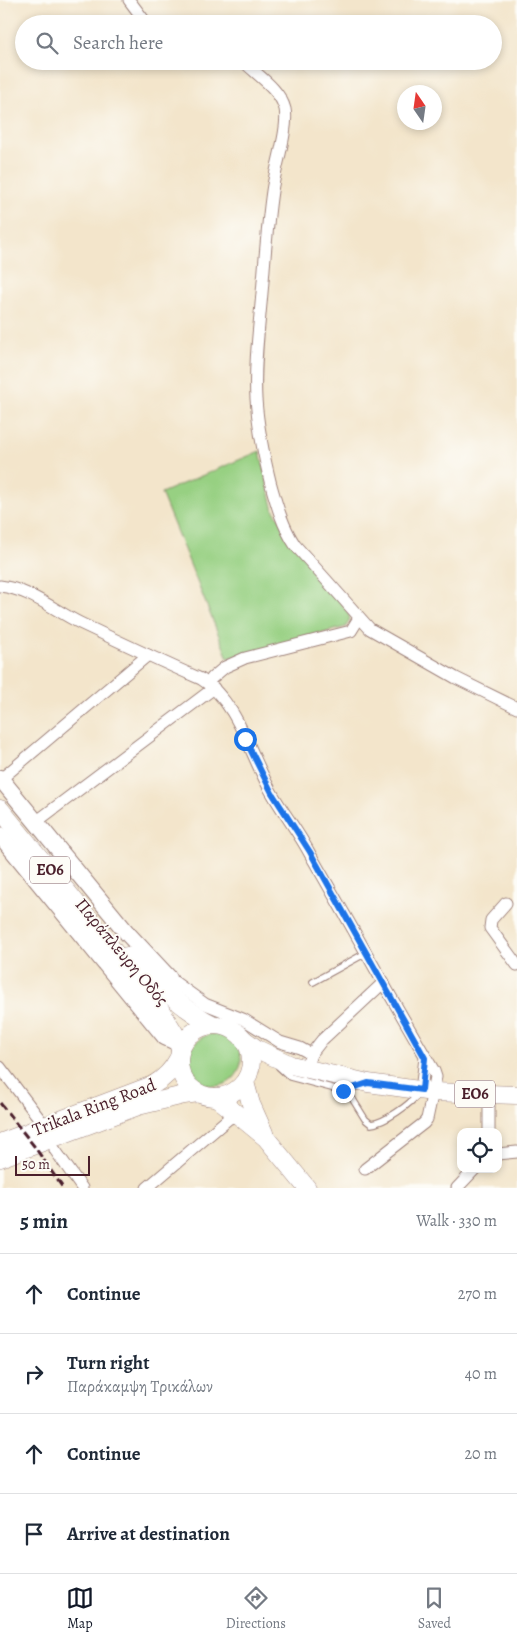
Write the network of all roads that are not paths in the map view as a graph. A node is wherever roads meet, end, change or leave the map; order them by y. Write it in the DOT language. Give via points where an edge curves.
graph roads {
  1 [pos="128,0"];
  2 [pos="140,15"];
  3 [pos="252,70"];
  4 [pos="0,586"];
  5 [pos="360,618"];
  6 [pos="370,629"];
  7 [pos="351,631"];
  8 [pos="148,655"];
  9 [pos="213,683"];
  10 [pos="517,708"];
  11 [pos="0,779"];
  12 [pos="0,810"];
  13 [pos="36,822"];
  14 [pos="0,835"];
  15 [pos="506,904"];
  16 [pos="99,931"];
  17 [pos="366,953"];
  18 [pos="517,965"];
  19 [pos="313,982"];
  20 [pos="165,983"];
  21 [pos="383,983"];
  22 [pos="212,1024"];
  23 [pos="246,1041"];
  24 [pos="179,1050"];
  25 [pos="296,1063"];
  26 [pos="0,1067"];
  27 [pos="247,1079"];
  28 [pos="368,1083"];
  29 [pos="347,1090"];
  30 [pos="427,1091"];
  31 [pos="198,1094"];
  32 [pos="489,1095"];
  33 [pos="517,1095"];
  34 [pos="216,1097"];
  35 [pos="238,1115"];
  36 [pos="45,1126"];
  37 [pos="489,1128"];
  38 [pos="266,1138"];
  39 [pos="0,1143"];
  40 [pos="55,1150"];
  41 [pos="517,1152"];
  42 [pos="502,1154"];
  43 [pos="0,1158"];
  44 [pos="365,1169"];
  45 [pos="472,1173"];
  46 [pos="82,1188"];
  47 [pos="147,1188"];
  48 [pos="307,1188"];
  49 [pos="457,1188"];
  1 -- 2 [label="street"];
  3 -- 5 [label="street" via="278,95 286,115 268,221 258,343 256,398 265,458 279,512 291,540"];
  4 -- 8 [label="street" via="26,594"];
  5 -- 6 [label="street"];
  5 -- 7 [label="street"];
  6 -- 7 [label="street"];
  6 -- 10 [label="street"];
  7 -- 9 [label="street" via="245,658 225,667"];
  8 -- 9 [label="street"];
  8 -- 11 [label="street"];
  9 -- 13 [label="street"];
  9 -- 17 [label="street" via="234,715 272,793 310,852"];
  11 -- 13 [label="street, Παράπλευρη Οδός"];
  12 -- 16 [label="main road, ΕΟ6"];
  13 -- 20 [label="street, Παράπλευρη Οδός"];
  14 -- 24 [label="street, Παράπλευρη Οδός"];
  15 -- 18 [label="street" via="495,915 490,928"];
  16 -- 20 [label="main road, ΕΟ6"];
  16 -- 24 [label="main road, ΕΟ6" via="170,1024"];
  17 -- 19 [label="lane"];
  17 -- 21 [label="street"];
  20 -- 22 [label="main road, ΕΟ6" via="194,1015"];
  20 -- 25 [label="street" via="243,1019 280,1042 300,1048"];
  21 -- 25 [label="street"];
  21 -- 30 [label="street" via="425,1058"];
  22 -- 23 [label="main road, ΕΟ6" via="231,1028"];
  22 -- 24 [label="main road" via="192,1032"];
  23 -- 25 [label="main road, ΕΟ6"];
  23 -- 27 [label="main road" via="251,1060"];
  24 -- 31 [label="main road, ΕΟ6" via="179,1070"];
  24 -- 36 [label="main road, Trikala Ring Road" via="173,1069 153,1085"];
  25 -- 27 [label="main road" via="260,1069"];
  25 -- 28 [label="main road, ΕΟ6"];
  25 -- 29 [label="lane" via="290,1078"];
  26 -- 36 [label="street"];
  27 -- 34 [label="main road" via="234,1092"];
  27 -- 38 [label="main road" via="253,1110"];
  28 -- 29 [label="lane"];
  28 -- 30 [label="main road, ΕΟ6"];
  29 -- 30 [label="lane" via="370,1124 380,1122"];
  30 -- 32 [label="main road, ΕΟ6"];
  30 -- 44 [label="street" via="424,1123"];
  31 -- 34 [label="main road"];
  31 -- 43 [label="main road, Trikala Ring Road" via="138,1106"];
  32 -- 33 [label="main road, ΕΟ6"];
  32 -- 37 [label="street"];
  34 -- 35 [label="main road"];
  35 -- 38 [label="main road"];
  35 -- 47 [label="street" via="228,1119"];
  36 -- 39 [label="main road, Trikala Ring Road"];
  38 -- 48 [label="main road"];
  40 -- 46 [label="street"];
  41 -- 42 [label="street"];
  45 -- 49 [label="street"];
}
